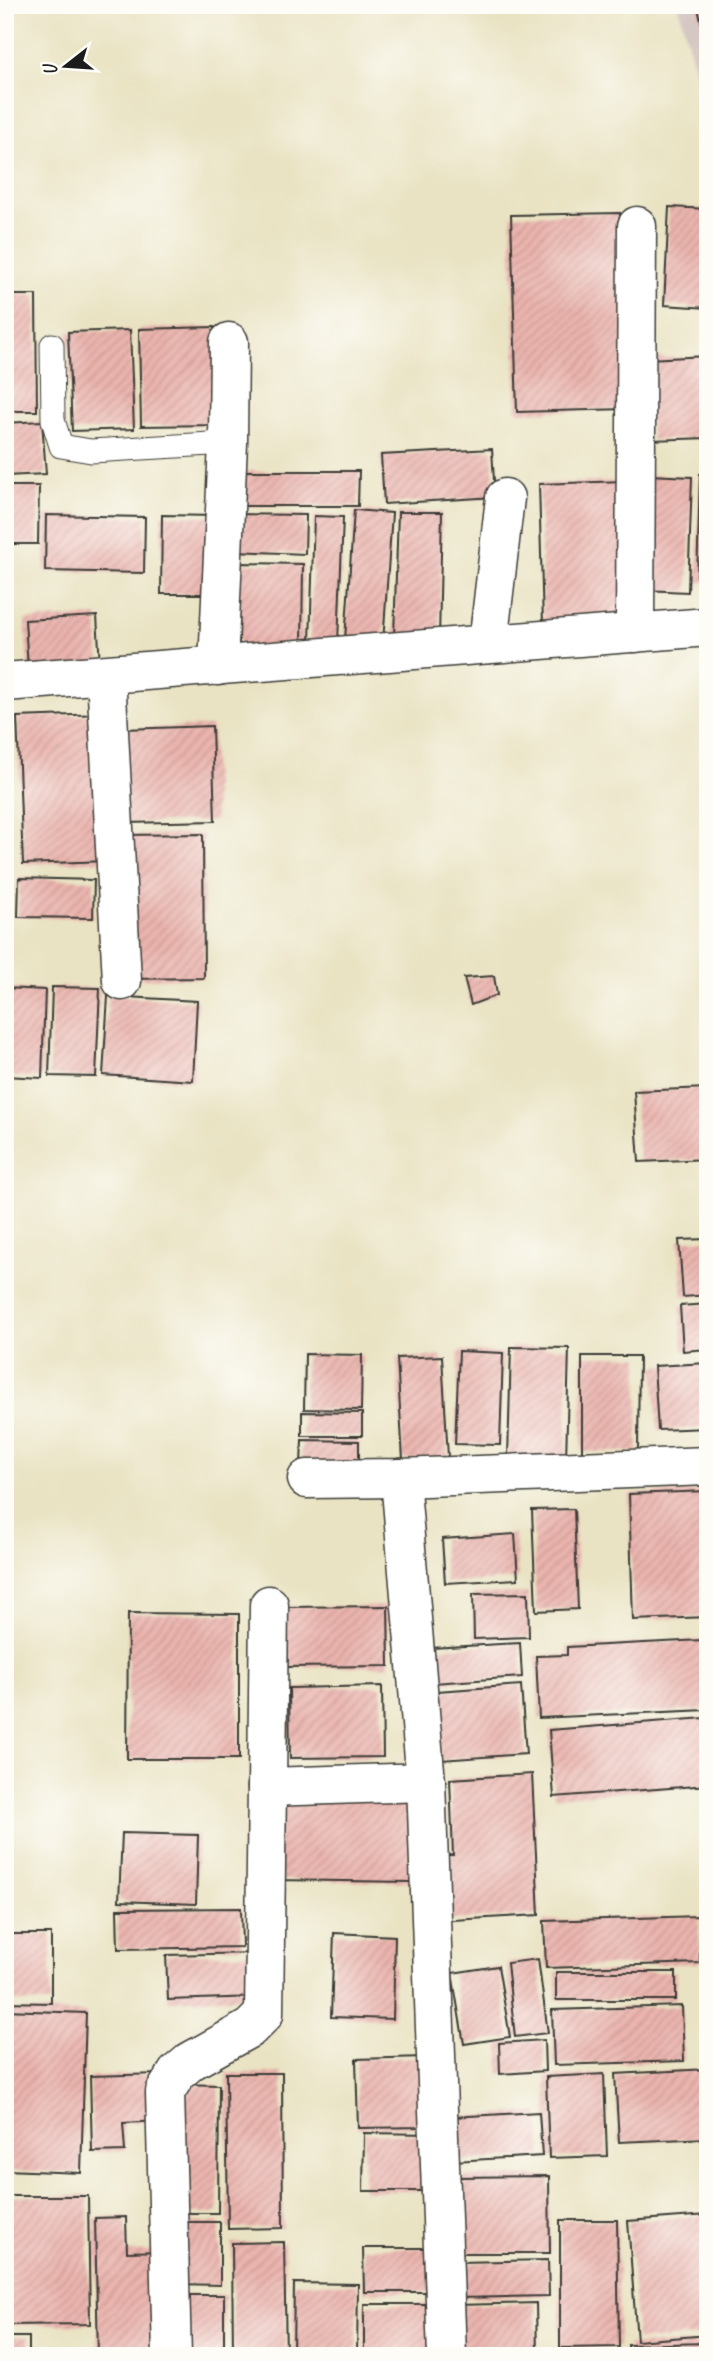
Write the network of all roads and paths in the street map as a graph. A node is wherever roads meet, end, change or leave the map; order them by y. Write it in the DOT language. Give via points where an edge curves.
graph roads {
  1 [pos="637,226"];
  2 [pos="229,342"];
  3 [pos="52,345"];
  4 [pos="228,443"];
  5 [pos="505,498"];
  6 [pos="708,627"];
  7 [pos="635,633"];
  8 [pos="488,645"];
  9 [pos="218,666"];
  10 [pos="106,675"];
  11 [pos="5,682"];
  12 [pos="122,981"];
  13 [pos="708,1466"];
  14 [pos="400,1478"];
  15 [pos="307,1479"];
  16 [pos="269,1605"];
  17 [pos="426,1782"];
  18 [pos="267,1787"];
  19 [pos="172,2356"];
  20 [pos="447,2356"];
  1 -- 7 [label="street"];
  2 -- 4 [label="street"];
  3 -- 4 [label="lane" via="53,420 61,446 91,451"];
  4 -- 9 [label="street"];
  5 -- 8 [label="street"];
  6 -- 7 [label="street"];
  7 -- 8 [label="street"];
  8 -- 9 [label="street"];
  9 -- 10 [label="street"];
  10 -- 11 [label="street"];
  10 -- 12 [label="street"];
  13 -- 14 [label="street"];
  14 -- 15 [label="street"];
  14 -- 17 [label="street"];
  16 -- 18 [label="street"];
  17 -- 18 [label="street"];
  17 -- 20 [label="street"];
  18 -- 19 [label="street" via="264,2014 250,2028 191,2061 165,2092"];
}
